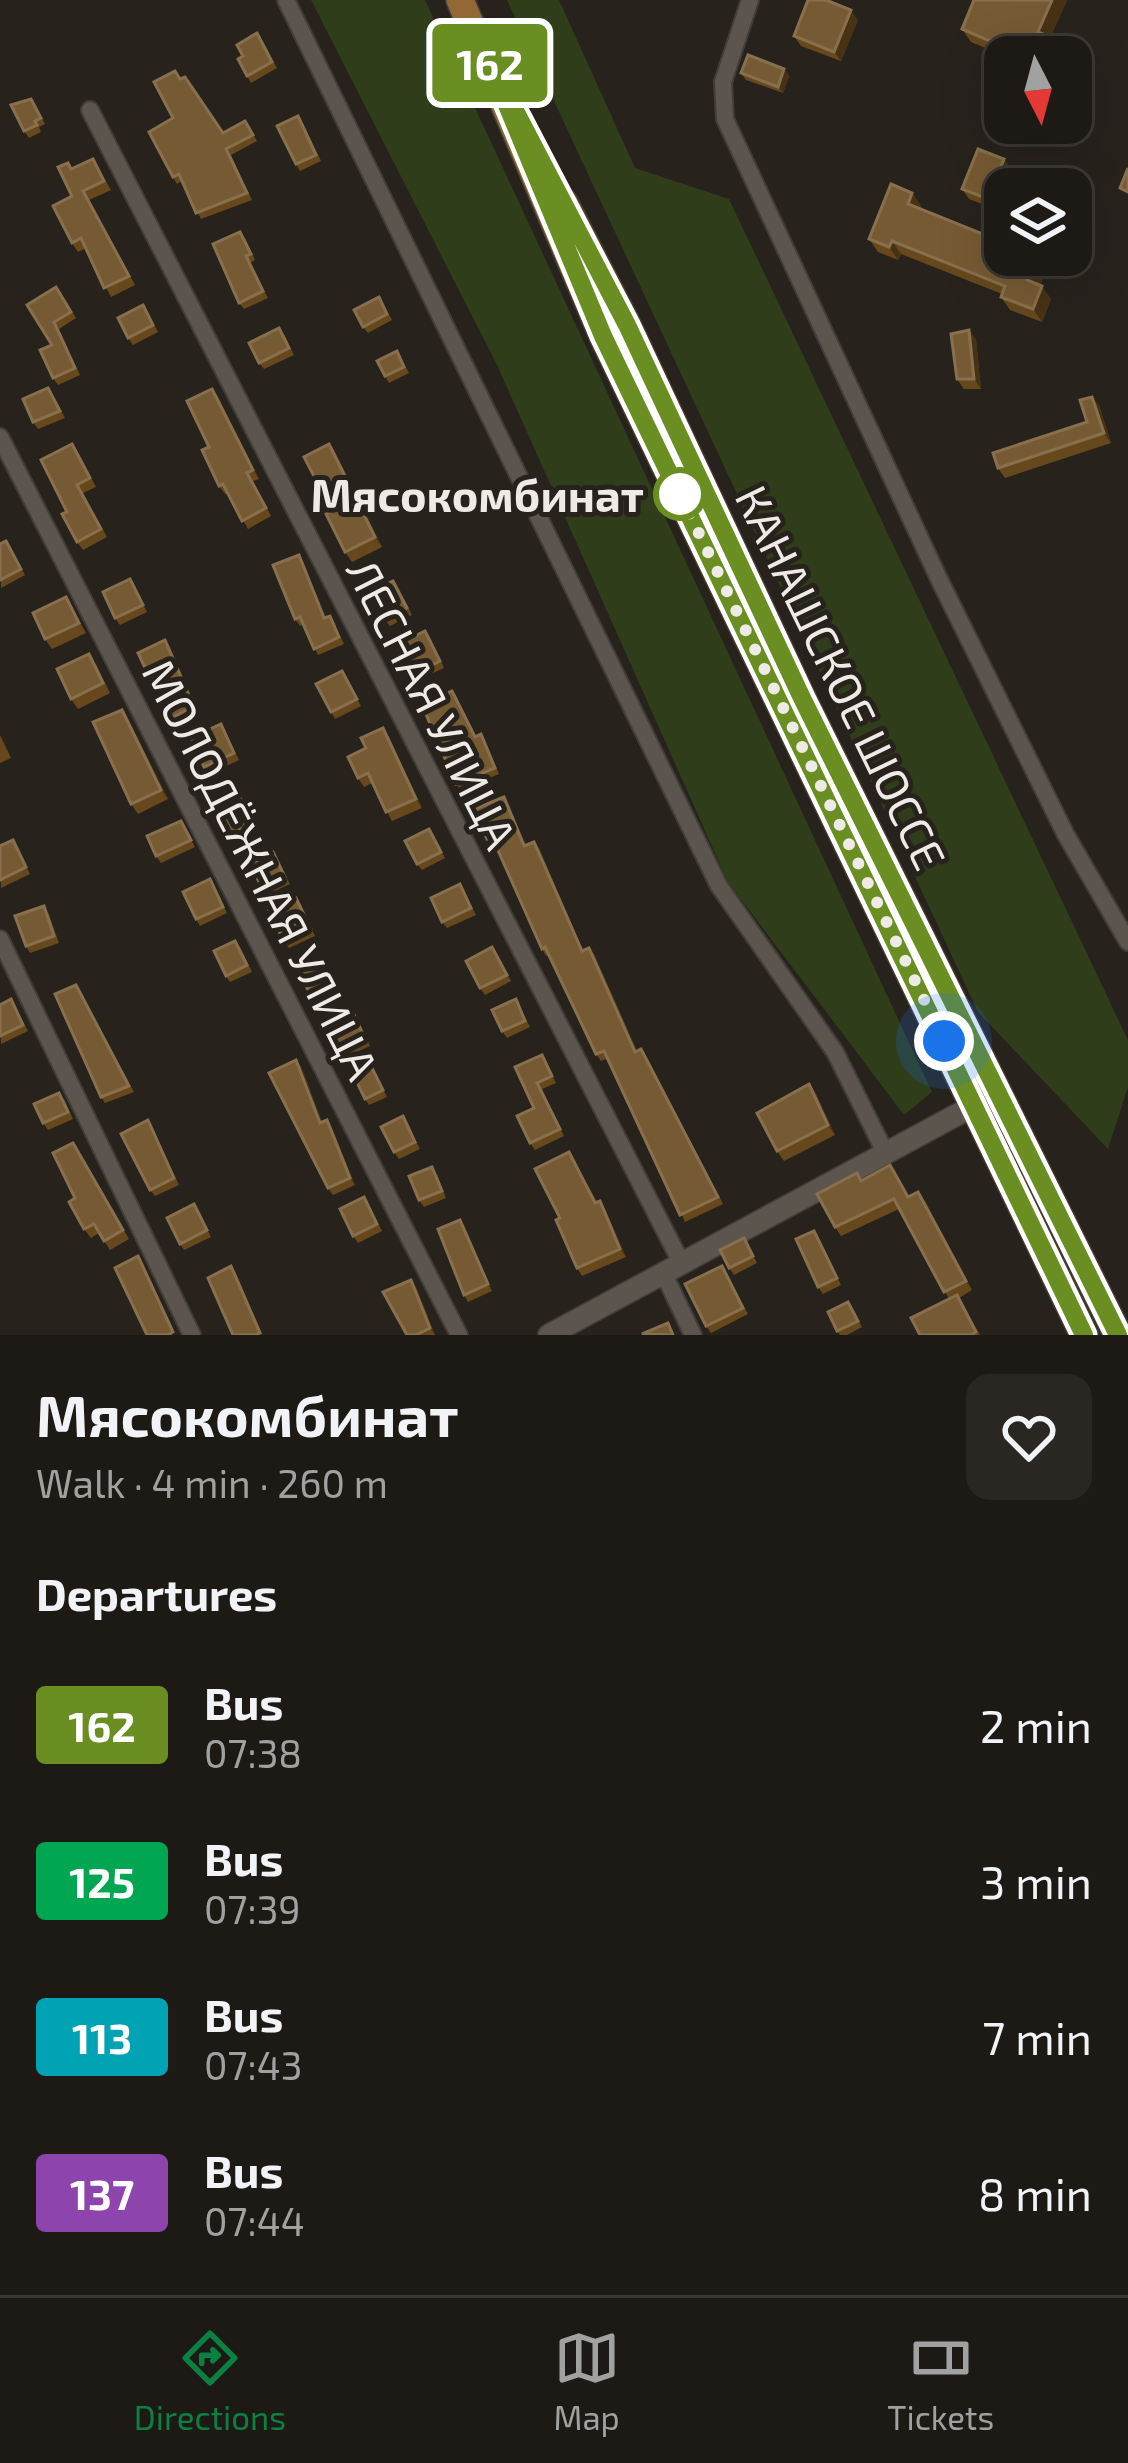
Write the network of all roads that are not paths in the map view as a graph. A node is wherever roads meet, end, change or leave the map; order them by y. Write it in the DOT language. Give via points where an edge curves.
graph roads {
  1 [pos="286,0"];
  2 [pos="460,0"];
  3 [pos="750,0"];
  4 [pos="487,57"];
  5 [pos="90,110"];
  6 [pos="0,437"];
  7 [pos="0,939"];
  8 [pos="1128,942"];
  9 [pos="944,1041"];
  10 [pos="987,1098"];
  11 [pos="935,1127"];
  12 [pos="886,1154"];
  13 [pos="1001,1160"];
  14 [pos="673,1269"];
  15 [pos="192,1335"];
  16 [pos="459,1335"];
  17 [pos="549,1335"];
  18 [pos="693,1335"];
  19 [pos="1084,1335"];
  20 [pos="1118,1335"];
  1 -- 12 [label="street" via="718,886 835,1052"];
  2 -- 4 [label="main road, КАНАШСКОЕ ШОССЕ"];
  3 -- 8 [label="street" via="723,82 724,119 931,563"];
  4 -- 9 [label="main road, КАНАШСКОЕ ШОССЕ" via="603,336"];
  4 -- 10 [label="main road, КАНАШСКОЕ ШОССЕ" via="627,325"];
  5 -- 14 [label="street, ЛЕСНАЯ УЛИЦА"];
  6 -- 16 [label="street, МОЛОДЁЖНАЯ УЛИЦА"];
  7 -- 15 [label="street"];
  9 -- 10 [label="main road, КАНАШСКОЕ ШОССЕ"];
  9 -- 11 [label="street" via="953,1100"];
  10 -- 11 [label="street"];
  10 -- 13 [label="main road, КАНАШСКОЕ ШОССЕ"];
  10 -- 20 [label="main road, КАНАШСКОЕ ШОССЕ"];
  11 -- 12 [label="street"];
  11 -- 13 [label="street" via="975,1138"];
  12 -- 14 [label="street"];
  13 -- 19 [label="main road, КАНАШСКОЕ ШОССЕ"];
  14 -- 17 [label="street"];
  14 -- 18 [label="street, ЛЕСНАЯ УЛИЦА"];
}
